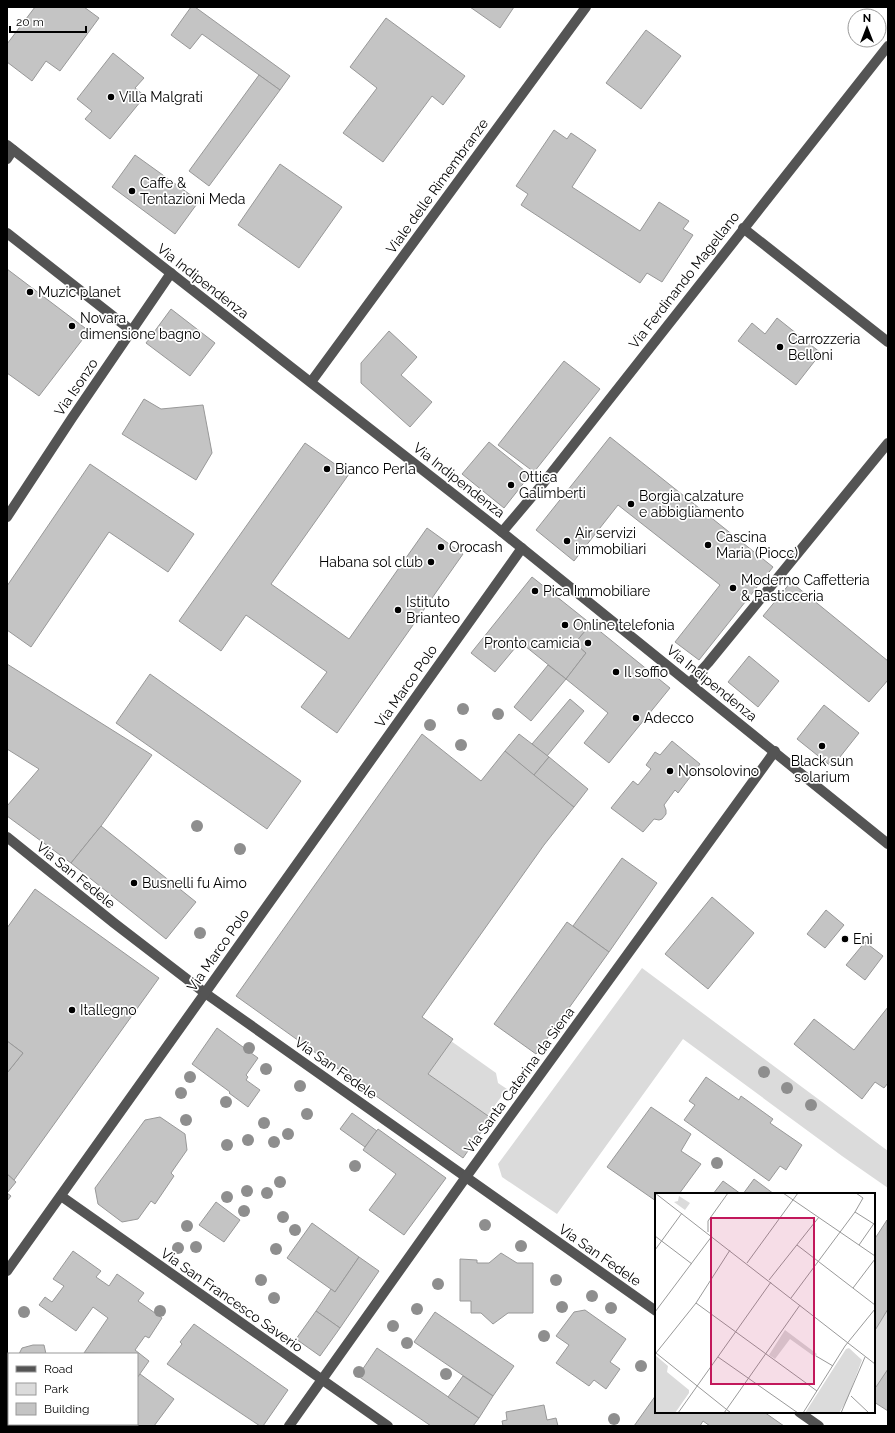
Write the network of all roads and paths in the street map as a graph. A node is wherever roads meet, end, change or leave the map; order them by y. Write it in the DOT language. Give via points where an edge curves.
graph roads {
  1 [pos="586,7"];
  2 [pos="888,46"];
  3 [pos="9,151"];
  4 [pos="743,228"];
  5 [pos="7,233"];
  6 [pos="171,273"];
  7 [pos="132,331"];
  8 [pos="888,342"];
  9 [pos="311,382"];
  10 [pos="888,443"];
  11 [pos="7,517"];
  12 [pos="502,532"];
  13 [pos="522,548"];
  14 [pos="690,683"];
  15 [pos="775,751"];
  16 [pos="7,837"];
  17 [pos="888,844"];
  18 [pos="205,993"];
  19 [pos="466,1177"];
  20 [pos="61,1196"];
  21 [pos="7,1271"];
  22 [pos="655,1310"];
  23 [pos="321,1380"];
  24 [pos="800,1413"];
  25 [pos="288,1426"];
  26 [pos="388,1426"];
  27 [pos="819,1426"];
  1 -- 9 [label="street, Viale delle Rimembranze"];
  2 -- 4 [label="street, Via Ferdinando Magellano"];
  3 -- 6 [label="street, Via Indipendenza"];
  4 -- 8 [label="street"];
  4 -- 12 [label="street, Via Ferdinando Magellano"];
  5 -- 7 [label="street"];
  6 -- 7 [label="street, Via Isonzo"];
  6 -- 9 [label="street, Via Indipendenza"];
  7 -- 11 [label="street, Via Isonzo"];
  9 -- 12 [label="street, Via Indipendenza"];
  10 -- 14 [label="street"];
  12 -- 13 [label="street, Via Indipendenza"];
  13 -- 14 [label="street, Via Indipendenza"];
  13 -- 18 [label="street, Via Marco Polo"];
  14 -- 15 [label="street, Via Indipendenza"];
  15 -- 17 [label="street, Via Indipendenza"];
  15 -- 19 [label="street, Via Santa Caterina da Siena"];
  16 -- 18 [label="street, Via San Fedele"];
  18 -- 19 [label="street, Via San Fedele"];
  18 -- 20 [label="street, Via Marco Polo"];
  19 -- 22 [label="street, Via San Fedele"];
  19 -- 23 [label="street, Via Santa Caterina da Siena"];
  20 -- 21 [label="street, Via Marco Polo"];
  20 -- 23 [label="street, Via San Francesco Saverio"];
  23 -- 25 [label="street, Via Santa Caterina da Siena"];
  23 -- 26 [label="street, Via San Francesco Saverio"];
  24 -- 27 [label="street"];
}
